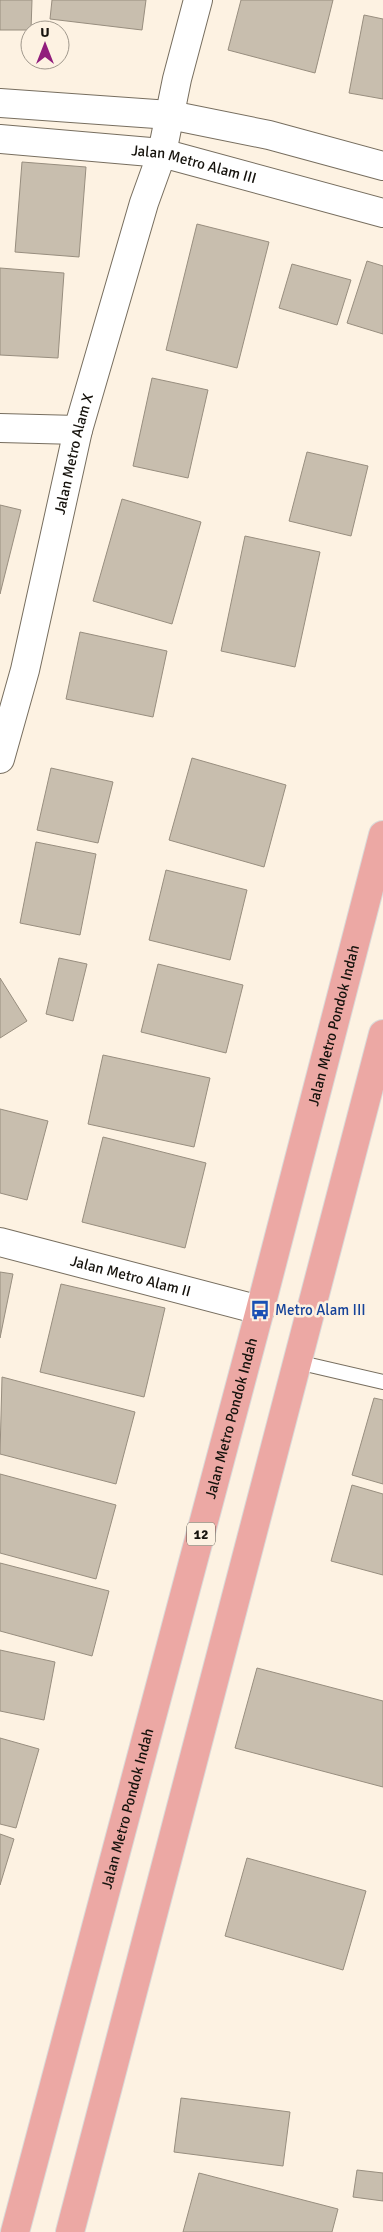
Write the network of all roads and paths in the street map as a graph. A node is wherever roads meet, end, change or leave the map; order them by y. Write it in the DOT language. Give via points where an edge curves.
graph roads {
  1 [pos="198,0"];
  2 [pos="0,103"];
  3 [pos="170,115"];
  4 [pos="0,139"];
  5 [pos="162,153"];
  6 [pos="383,166"];
  7 [pos="383,213"];
  8 [pos="0,428"];
  9 [pos="78,430"];
  10 [pos="0,759"];
  11 [pos="383,835"];
  12 [pos="383,1034"];
  13 [pos="0,1242"];
  14 [pos="260,1310"];
  15 [pos="297,1362"];
  16 [pos="383,1382"];
  17 [pos="15,2232"];
  18 [pos="70,2232"];
  1 -- 3 [label="street, Jalan Metro Alam X"];
  2 -- 3 [label="street"];
  3 -- 5 [label="street, Jalan Metro Alam X"];
  3 -- 6 [label="street" via="269,135"];
  4 -- 5 [label="street, Jalan Metro Alam III"];
  5 -- 7 [label="street, Jalan Metro Alam III"];
  5 -- 9 [label="street, Jalan Metro Alam X" via="144,203"];
  8 -- 9 [label="street"];
  9 -- 10 [label="street, Jalan Metro Alam X" via="25,670"];
  11 -- 14 [label="highway, Jalan Metro Pondok Indah / 12"];
  12 -- 15 [label="highway"];
  13 -- 14 [label="street, Jalan Metro Alam II"];
  14 -- 17 [label="highway, Jalan Metro Pondok Indah / 12"];
  15 -- 16 [label="lane"];
  15 -- 18 [label="highway"];
}
